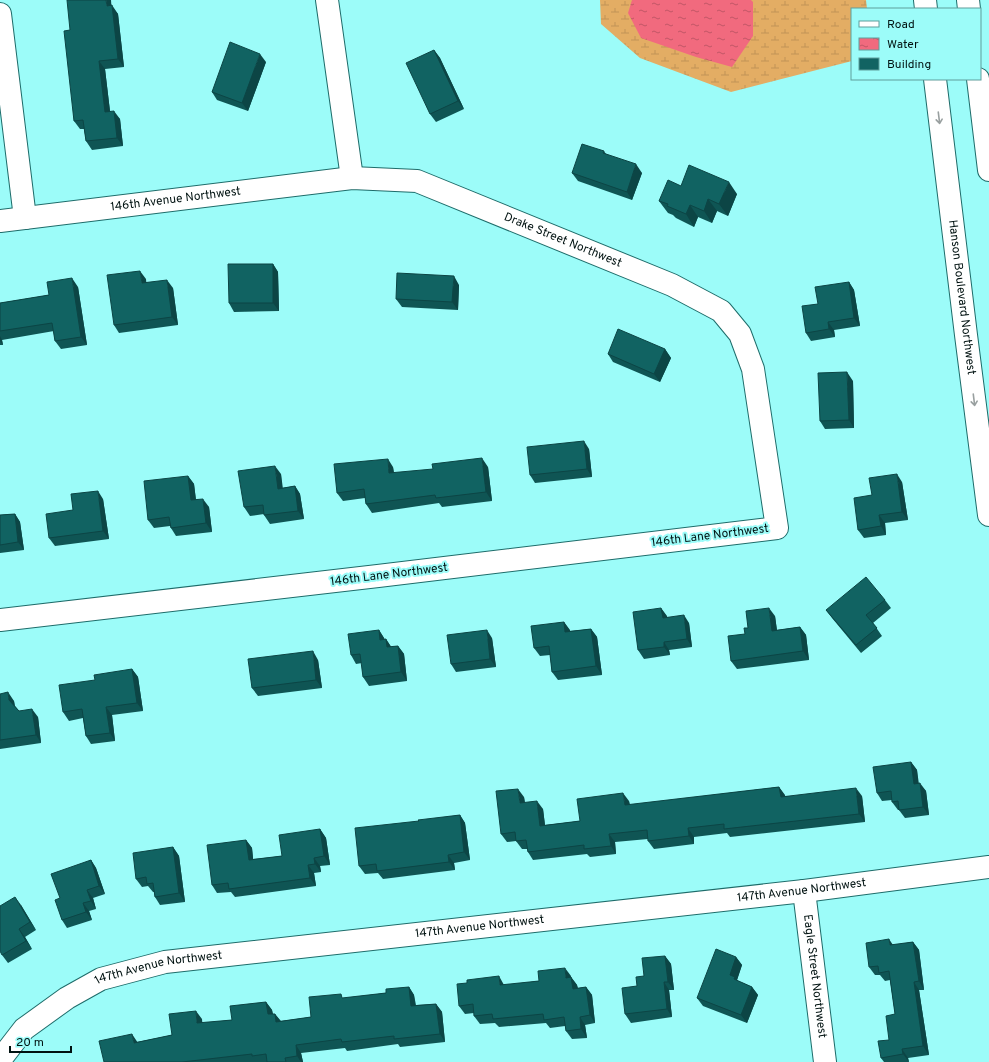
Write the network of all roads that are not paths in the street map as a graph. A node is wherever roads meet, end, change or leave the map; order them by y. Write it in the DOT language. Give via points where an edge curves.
graph roads {
  1 [pos="327,0"];
  2 [pos="0,14"];
  3 [pos="935,80"];
  4 [pos="978,80"];
  5 [pos="989,170"];
  6 [pos="352,178"];
  7 [pos="25,218"];
  8 [pos="0,221"];
  9 [pos="989,515"];
  10 [pos="777,528"];
  11 [pos="0,620"];
  12 [pos="989,867"];
  13 [pos="804,891"];
  14 [pos="0,1060"];
  15 [pos="825,1062"];
  1 -- 6 [label="street"];
  2 -- 7 [label="street"];
  3 -- 9 [label="street, Hanson Boulevard Northwest, one-way"];
  4 -- 5 [label="street"];
  6 -- 7 [label="street, 146th Avenue Northwest"];
  6 -- 10 [label="street, Drake Street Northwest" via="417,181 672,285 720,311 740,334 753,369"];
  7 -- 8 [label="street, 146th Avenue Northwest"];
  10 -- 11 [label="street, 146th Lane Northwest"];
  12 -- 13 [label="street, 147th Avenue Northwest"];
  13 -- 14 [label="street, 147th Avenue Northwest" via="165,962 101,979 67,998 24,1029"];
  13 -- 15 [label="street, Eagle Street Northwest"];
}
